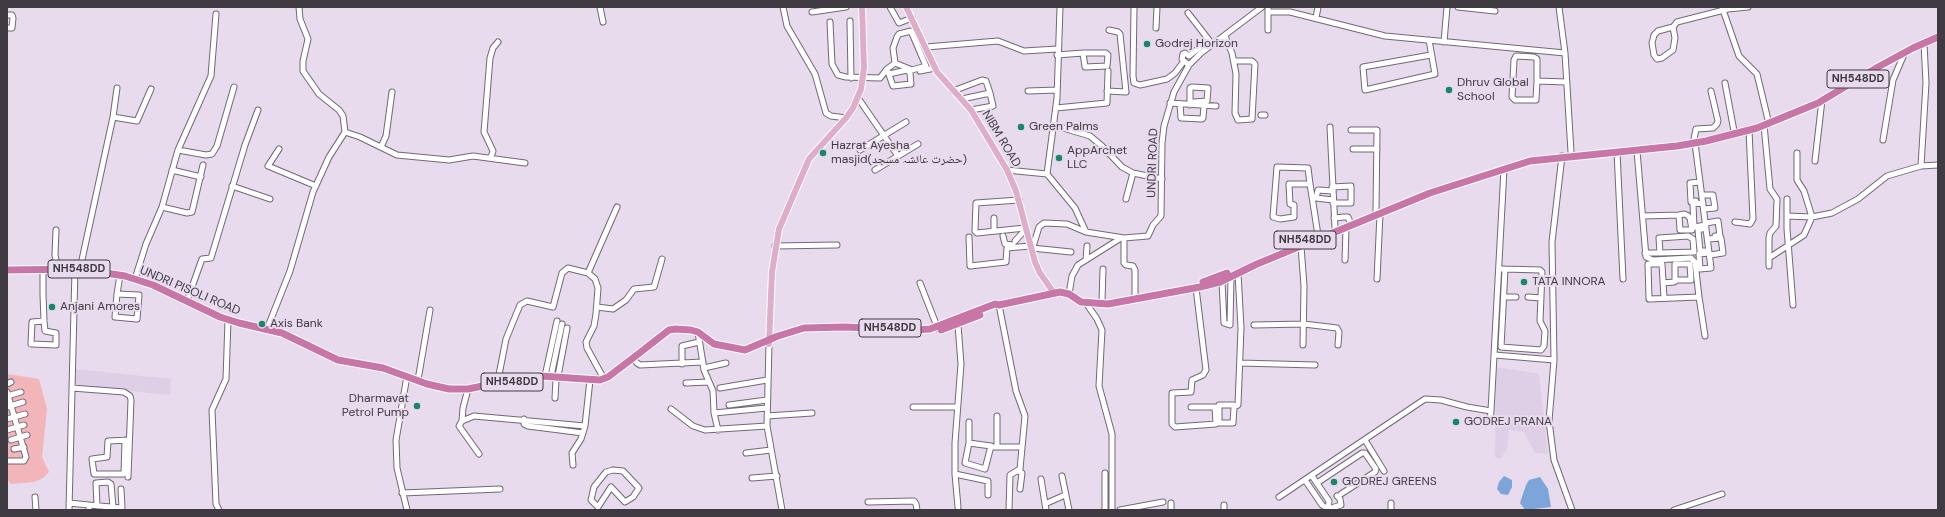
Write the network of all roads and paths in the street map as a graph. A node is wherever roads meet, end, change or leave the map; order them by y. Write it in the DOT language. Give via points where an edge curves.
graph roads {
  1 [pos="299,7"];
  2 [pos="600,7"];
  3 [pos="783,7"];
  4 [pos="846,7"];
  5 [pos="862,7"];
  6 [pos="890,7"];
  7 [pos="906,7"];
  8 [pos="1060,7"];
  9 [pos="1134,7"];
  10 [pos="1157,7"];
  11 [pos="1262,7"];
  12 [pos="1318,7"];
  13 [pos="1447,7"];
  14 [pos="1458,7"];
  15 [pos="1559,7"];
  16 [pos="1748,7"];
  17 [pos="1723,9"];
  18 [pos="1268,10"];
  19 [pos="1495,11"];
  20 [pos="812,12"];
  21 [pos="1188,13"];
  22 [pos="216,14"];
  23 [pos="7,15"];
  24 [pos="912,18"];
  25 [pos="1316,18"];
  26 [pos="850,21"];
  27 [pos="603,22"];
  28 [pos="830,22"];
  29 [pos="1673,27"];
  30 [pos="7,28"];
  31 [pos="1156,28"];
  32 [pos="1109,30"];
  33 [pos="1268,30"];
  34 [pos="1938,33"];
  35 [pos="1225,36"];
  36 [pos="1938,37"];
  37 [pos="1429,40"];
  38 [pos="498,42"];
  39 [pos="1444,42"];
  40 [pos="1924,43"];
  41 [pos="926,47"];
  42 [pos="1057,49"];
  43 [pos="1906,52"];
  44 [pos="1083,53"];
  45 [pos="1565,53"];
  46 [pos="1057,55"];
  47 [pos="1431,55"];
  48 [pos="1189,56"];
  49 [pos="1194,60"];
  50 [pos="1184,61"];
  51 [pos="1234,61"];
  52 [pos="895,63"];
  53 [pos="1189,65"];
  54 [pos="935,68"];
  55 [pos="888,71"];
  56 [pos="920,71"];
  57 [pos="1108,71"];
  58 [pos="851,78"];
  59 [pos="864,78"];
  60 [pos="1537,81"];
  61 [pos="1567,82"];
  62 [pos="1725,83"];
  63 [pos="234,87"];
  64 [pos="117,88"];
  65 [pos="151,89"];
  66 [pos="1057,90"];
  67 [pos="953,91"];
  68 [pos="1028,91"];
  69 [pos="1108,91"];
  70 [pos="1712,91"];
  71 [pos="392,92"];
  72 [pos="990,93"];
  73 [pos="858,98"];
  74 [pos="962,99"];
  75 [pos="1822,100"];
  76 [pos="1170,103"];
  77 [pos="1190,103"];
  78 [pos="1180,104"];
  79 [pos="1204,106"];
  80 [pos="1216,106"];
  81 [pos="1056,108"];
  82 [pos="258,110"];
  83 [pos="971,110"];
  84 [pos="112,117"];
  85 [pos="846,118"];
  86 [pos="906,122"];
  87 [pos="1767,123"];
  88 [pos="1053,126"];
  89 [pos="1330,127"];
  90 [pos="1351,130"];
  91 [pos="1749,130"];
  92 [pos="1734,131"];
  93 [pos="345,132"];
  94 [pos="884,136"];
  95 [pos="1883,140"];
  96 [pos="1695,141"];
  97 [pos="918,144"];
  98 [pos="381,147"];
  99 [pos="279,149"];
  100 [pos="1352,149"];
  101 [pos="1377,149"];
  102 [pos="178,150"];
  103 [pos="860,150"];
  104 [pos="1637,151"];
  105 [pos="1571,152"];
  106 [pos="1617,152"];
  107 [pos="1798,153"];
  108 [pos="898,156"];
  109 [pos="1562,156"];
  110 [pos="489,158"];
  111 [pos="1815,160"];
  112 [pos="525,163"];
  113 [pos="203,165"];
  114 [pos="1921,166"];
  115 [pos="1938,166"];
  116 [pos="1504,169"];
  117 [pos="172,170"];
  118 [pos="875,170"];
  119 [pos="1007,170"];
  120 [pos="1133,173"];
  121 [pos="1047,174"];
  122 [pos="200,177"];
  123 [pos="1162,179"];
  124 [pos="1700,182"];
  125 [pos="1310,184"];
  126 [pos="232,186"];
  127 [pos="316,186"];
  128 [pos="1332,189"];
  129 [pos="1702,194"];
  130 [pos="270,199"];
  131 [pos="1126,199"];
  132 [pos="1788,199"];
  133 [pos="1019,200"];
  134 [pos="1333,201"];
  135 [pos="1703,202"];
  136 [pos="162,207"];
  137 [pos="617,207"];
  138 [pos="1704,209"];
  139 [pos="1378,213"];
  140 [pos="1679,215"];
  141 [pos="1643,216"];
  142 [pos="1787,216"];
  143 [pos="1812,217"];
  144 [pos="994,218"];
  145 [pos="1334,218"];
  146 [pos="1735,222"];
  147 [pos="1348,225"];
  148 [pos="1706,225"];
  149 [pos="1334,228"];
  150 [pos="1025,229"];
  151 [pos="56,230"];
  152 [pos="994,231"];
  153 [pos="1086,232"];
  154 [pos="1318,235"];
  155 [pos="1003,236"];
  156 [pos="969,237"];
  157 [pos="1123,238"];
  158 [pos="1708,238"];
  159 [pos="1015,244"];
  160 [pos="837,245"];
  161 [pos="775,246"];
  162 [pos="1087,246"];
  163 [pos="1301,246"];
  164 [pos="1788,246"];
  165 [pos="1031,247"];
  166 [pos="1071,252"];
  167 [pos="1660,253"];
  168 [pos="1709,253"];
  169 [pos="1645,254"];
  170 [pos="1769,258"];
  171 [pos="662,260"];
  172 [pos="1086,260"];
  173 [pos="1345,260"];
  174 [pos="1770,266"];
  175 [pos="77,269"];
  176 [pos="1103,269"];
  177 [pos="1499,269"];
  178 [pos="1505,269"];
  179 [pos="7,270"];
  180 [pos="58,270"];
  181 [pos="40,271"];
  182 [pos="588,272"];
  183 [pos="7,274"];
  184 [pos="120,275"];
  185 [pos="1234,275"];
  186 [pos="135,279"];
  187 [pos="1377,279"];
  188 [pos="1623,279"];
  189 [pos="1222,281"];
  190 [pos="1675,281"];
  191 [pos="920,283"];
  192 [pos="1663,283"];
  193 [pos="1196,288"];
  194 [pos="1054,293"];
  195 [pos="116,294"];
  196 [pos="1069,294"];
  197 [pos="1135,297"];
  198 [pos="1504,297"];
  199 [pos="1516,297"];
  200 [pos="1528,297"];
  201 [pos="1699,297"];
  202 [pos="1541,298"];
  203 [pos="1664,298"];
  204 [pos="187,301"];
  205 [pos="1098,302"];
  206 [pos="1086,303"];
  207 [pos="999,305"];
  208 [pos="1793,305"];
  209 [pos="597,307"];
  210 [pos="430,310"];
  211 [pos="228,320"];
  212 [pos="44,321"];
  213 [pos="556,321"];
  214 [pos="562,324"];
  215 [pos="958,324"];
  216 [pos="1304,324"];
  217 [pos="1254,325"];
  218 [pos="568,328"];
  219 [pos="267,329"];
  220 [pos="938,329"];
  221 [pos="698,332"];
  222 [pos="1705,336"];
  223 [pos="699,342"];
  224 [pos="769,342"];
  225 [pos="1303,345"];
  226 [pos="1338,345"];
  227 [pos="1495,355"];
  228 [pos="633,358"];
  229 [pos="1554,360"];
  230 [pos="726,363"];
  231 [pos="1240,363"];
  232 [pos="682,364"];
  233 [pos="703,365"];
  234 [pos="1315,365"];
  235 [pos="608,376"];
  236 [pos="407,377"];
  237 [pos="551,378"];
  238 [pos="418,380"];
  239 [pos="590,380"];
  240 [pos="767,380"];
  241 [pos="709,382"];
  242 [pos="686,383"];
  243 [pos="497,384"];
  244 [pos="72,388"];
  245 [pos="720,388"];
  246 [pos="451,391"];
  247 [pos="468,391"];
  248 [pos="21,392"];
  249 [pos="7,394"];
  250 [pos="555,398"];
  251 [pos="767,400"];
  252 [pos="23,402"];
  253 [pos="729,405"];
  254 [pos="9,406"];
  255 [pos="1235,406"];
  256 [pos="913,407"];
  257 [pos="956,407"];
  258 [pos="1191,407"];
  259 [pos="767,408"];
  260 [pos="671,409"];
  261 [pos="1492,411"];
  262 [pos="714,412"];
  263 [pos="812,413"];
  264 [pos="25,414"];
  265 [pos="767,416"];
  266 [pos="997,416"];
  267 [pos="15,417"];
  268 [pos="7,419"];
  269 [pos="524,419"];
  270 [pos="462,421"];
  271 [pos="969,422"];
  272 [pos="1490,422"];
  273 [pos="24,425"];
  274 [pos="586,426"];
  275 [pos="767,426"];
  276 [pos="18,427"];
  277 [pos="7,430"];
  278 [pos="718,430"];
  279 [pos="583,433"];
  280 [pos="27,435"];
  281 [pos="21,437"];
  282 [pos="11,440"];
  283 [pos="127,440"];
  284 [pos="1365,440"];
  285 [pos="969,442"];
  286 [pos="24,447"];
  287 [pos="994,447"];
  288 [pos="1021,447"];
  289 [pos="14,449"];
  290 [pos="771,450"];
  291 [pos="746,453"];
  292 [pos="479,454"];
  293 [pos="7,461"];
  294 [pos="573,465"];
  295 [pos="1018,471"];
  296 [pos="1384,471"];
  297 [pos="1105,472"];
  298 [pos="954,474"];
  299 [pos="777,476"];
  300 [pos="1062,476"];
  301 [pos="1312,476"];
  302 [pos="128,478"];
  303 [pos="752,478"];
  304 [pos="1040,479"];
  305 [pos="1305,480"];
  306 [pos="1317,483"];
  307 [pos="121,488"];
  308 [pos="500,489"];
  309 [pos="1020,489"];
  310 [pos="402,493"];
  311 [pos="1338,494"];
  312 [pos="1722,494"];
  313 [pos="988,495"];
  314 [pos="1065,495"];
  315 [pos="35,497"];
  316 [pos="1279,498"];
  317 [pos="1329,501"];
  318 [pos="868,502"];
  319 [pos="1163,502"];
  320 [pos="69,503"];
  321 [pos="1047,503"];
  322 [pos="1171,503"];
  323 [pos="1391,503"];
  324 [pos="1322,505"];
  325 [pos="97,506"];
  326 [pos="89,508"];
  327 [pos="113,508"];
  328 [pos="958,508"];
  329 [pos="599,509"];
  330 [pos="36,510"];
  331 [pos="69,510"];
  332 [pos="219,510"];
  333 [pos="407,510"];
  334 [pos="782,510"];
  335 [pos="917,510"];
  336 [pos="1009,510"];
  337 [pos="1046,510"];
  338 [pos="1068,510"];
  339 [pos="1105,510"];
  340 [pos="1112,510"];
  341 [pos="1120,510"];
  342 [pos="1171,510"];
  343 [pos="1328,510"];
  344 [pos="1391,510"];
  345 [pos="1572,510"];
  346 [pos="1674,510"];
  1 -- 93 [label="street" via="300,19 308,39 303,71 319,94 339,110 343,116"];
  2 -- 27 [label="street"];
  3 -- 85 [label="street" via="787,26 815,74 826,113"];
  4 -- 20 [label="street"];
  5 -- 59 [label="main road"];
  6 -- 24 [label="street" via="899,23"];
  7 -- 24 [label="main road, NIBM ROAD"];
  8 -- 42 [label="street"];
  9 -- 50 [label="street" via="1134,83 1140,85 1167,79"];
  10 -- 31 [label="street"];
  11 -- 35 [label="street, UNDRI ROAD"];
  12 -- 25 [label="street"];
  13 -- 39 [label="street"];
  14 -- 19 [label="street"];
  15 -- 45 [label="street"];
  16 -- 17 [label="street"];
  17 -- 29 [label="street" via="1679,21"];
  17 -- 87 [label="street" via="1739,56 1757,74"];
  18 -- 25 [label="street"];
  18 -- 33 [label="street"];
  21 -- 48 [label="street" via="1209,40"];
  22 -- 102 [label="street" via="211,76"];
  23 -- 30 [label="street" via="14,18 12,28"];
  24 -- 41 [label="main road, NIBM ROAD"];
  25 -- 37 [label="street" via="1373,34"];
  26 -- 58 [label="street"];
  28 -- 58 [label="street" via="833,69 838,75"];
  29 -- 29 [label="street" via="1673,50 1657,59 1652,43 1654,35 1658,31"];
  32 -- 69 [label="street" via="1120,34 1126,92"];
  34 -- 87 [label="highway, NH548DD" via="1884,58 1819,98"];
  35 -- 49 [label="street, UNDRI ROAD"];
  35 -- 51 [label="street"];
  36 -- 40 [label="highway, NH548DD"];
  37 -- 39 [label="street"];
  37 -- 47 [label="street"];
  38 -- 110 [label="street" via="490,58 484,132 493,152"];
  39 -- 45 [label="street"];
  40 -- 43 [label="highway, NH548DD"];
  40 -- 114 [label="street" via="1926,82"];
  41 -- 42 [label="street" via="998,41 1024,51"];
  41 -- 54 [label="main road, NIBM ROAD"];
  42 -- 46 [label="street"];
  43 -- 75 [label="highway, NH548DD"];
  43 -- 95 [label="street" via="1893,80"];
  44 -- 44 [label="street" via="1107,53 1108,65 1085,67"];
  44 -- 46 [label="street"];
  45 -- 61 [label="street"];
  46 -- 66 [label="street"];
  47 -- 47 [label="street" via="1435,74 1365,90 1363,67"];
  48 -- 49 [label="street"];
  48 -- 50 [label="street" via="1183,54"];
  49 -- 53 [label="street, UNDRI ROAD"];
  50 -- 53 [label="street"];
  51 -- 51 [label="street" via="1235,113 1238,120 1252,119 1255,64 1252,61"];
  52 -- 52 [label="street" via="893,48 897,37 899,34 911,32 926,65 912,70"];
  52 -- 55 [label="street"];
  53 -- 76 [label="street, UNDRI ROAD"];
  54 -- 56 [label="street"];
  54 -- 67 [label="main road, NIBM ROAD"];
  55 -- 55 [label="street" via="893,86 911,84 910,73 907,70"];
  55 -- 59 [label="street" via="880,78"];
  57 -- 69 [label="street"];
  58 -- 59 [label="street"];
  59 -- 73 [label="main road"];
  60 -- 60 [label="street" via="1536,100 1514,100 1514,58 1518,56 1537,59"];
  60 -- 61 [label="street"];
  61 -- 105 [label="street"];
  62 -- 92 [label="street"];
  63 -- 102 [label="street" via="212,154"];
  64 -- 84 [label="street"];
  65 -- 84 [label="street" via="137,121"];
  66 -- 68 [label="street"];
  66 -- 81 [label="street"];
  67 -- 72 [label="street" via="983,79"];
  67 -- 74 [label="main road, NIBM ROAD"];
  69 -- 81 [label="street" via="1107,103"];
  70 -- 96 [label="street" via="1717,124 1713,128 1696,129"];
  71 -- 98 [label="street" via="386,136"];
  72 -- 74 [label="street"];
  72 -- 83 [label="street" via="993,106"];
  73 -- 85 [label="main road"];
  73 -- 94 [label="street"];
  74 -- 83 [label="main road, NIBM ROAD"];
  75 -- 87 [label="highway, NH548DD"];
  75 -- 111 [label="street"];
  76 -- 78 [label="street"];
  76 -- 123 [label="street, UNDRI ROAD" via="1162,143"];
  77 -- 77 [label="street" via="1206,102 1208,88 1190,88"];
  77 -- 78 [label="street"];
  77 -- 79 [label="street"];
  78 -- 79 [label="street" via="1180,118 1202,119"];
  79 -- 80 [label="street"];
  81 -- 88 [label="street"];
  82 -- 126 [label="street"];
  83 -- 119 [label="main road, NIBM ROAD"];
  84 -- 175 [label="street"];
  85 -- 161 [label="main road" via="806,164 779,229"];
  86 -- 94 [label="street"];
  87 -- 91 [label="highway, NH548DD"];
  87 -- 92 [label="highway, NH548DD"];
  87 -- 170 [label="street" via="1770,189 1777,198 1776,226 1770,235"];
  88 -- 120 [label="street" via="1090,136 1122,167"];
  88 -- 121 [label="street"];
  89 -- 128 [label="street"];
  90 -- 101 [label="street" via="1377,130"];
  91 -- 96 [label="highway, NH548DD"];
  91 -- 146 [label="street" via="1754,219 1750,224"];
  92 -- 96 [label="highway, NH548DD"];
  93 -- 98 [label="street"];
  93 -- 127 [label="street" via="329,157"];
  94 -- 103 [label="street"];
  94 -- 108 [label="street"];
  96 -- 104 [label="highway, NH548DD"];
  96 -- 105 [label="highway, NH548DD"];
  96 -- 124 [label="street"];
  97 -- 108 [label="street"];
  98 -- 110 [label="street" via="397,155 449,160 473,156"];
  99 -- 127 [label="street" via="268,166"];
  100 -- 101 [label="street"];
  101 -- 139 [label="street"];
  102 -- 117 [label="street"];
  104 -- 106 [label="highway, NH548DD"];
  104 -- 141 [label="street"];
  105 -- 139 [label="highway, NH548DD" via="1518,160 1424,191"];
  106 -- 109 [label="highway, NH548DD"];
  106 -- 188 [label="street"];
  107 -- 143 [label="street" via="1797,180 1804,191"];
  108 -- 118 [label="street"];
  109 -- 116 [label="highway, NH548DD" via="1536,159"];
  109 -- 229 [label="street" via="1552,242"];
  110 -- 112 [label="street"];
  113 -- 122 [label="street"];
  114 -- 115 [label="street"];
  114 -- 143 [label="street" via="1887,176 1858,199 1832,213"];
  116 -- 139 [label="highway, NH548DD"];
  116 -- 177 [label="street"];
  117 -- 122 [label="street"];
  117 -- 136 [label="street"];
  119 -- 121 [label="street"];
  119 -- 133 [label="main road, NIBM ROAD"];
  120 -- 123 [label="street"];
  120 -- 131 [label="street"];
  121 -- 153 [label="street" via="1075,208"];
  122 -- 136 [label="street" via="192,212"];
  123 -- 157 [label="street, UNDRI ROAD" via="1160,218 1153,224 1148,236"];
  124 -- 129 [label="street"];
  124 -- 135 [label="street" via="1690,183 1691,202"];
  125 -- 125 [label="street" via="1289,184 1290,204 1294,205 1294,217 1280,220 1274,218 1277,167 1308,168"];
  125 -- 154 [label="street"];
  126 -- 130 [label="street"];
  126 -- 204 [label="street" via="211,258 202,259"];
  127 -- 219 [label="street" via="290,271"];
  128 -- 134 [label="street"];
  128 -- 134 [label="street"];
  128 -- 134 [label="street" via="1318,190 1316,198"];
  128 -- 134 [label="street" via="1351,186 1351,203"];
  129 -- 135 [label="street"];
  129 -- 138 [label="street" via="1713,195 1715,208"];
  132 -- 142 [label="street"];
  133 -- 150 [label="main road, NIBM ROAD"];
  133 -- 152 [label="street" via="976,203 975,232"];
  134 -- 145 [label="street"];
  135 -- 138 [label="street"];
  135 -- 148 [label="street" via="1693,204 1694,226"];
  136 -- 186 [label="street"];
  137 -- 182 [label="street"];
  138 -- 148 [label="street"];
  139 -- 147 [label="highway, NH548DD"];
  139 -- 187 [label="street"];
  140 -- 141 [label="street"];
  141 -- 169 [label="street"];
  142 -- 143 [label="street"];
  142 -- 164 [label="street"];
  143 -- 164 [label="street" via="1804,235"];
  144 -- 152 [label="street"];
  145 -- 147 [label="street" via="1348,217"];
  145 -- 149 [label="street"];
  147 -- 149 [label="highway, NH548DD"];
  147 -- 163 [label="highway, NH548DD"];
  147 -- 173 [label="street"];
  148 -- 158 [label="street"];
  148 -- 158 [label="street" via="1718,221 1720,236"];
  148 -- 168 [label="street" via="1698,230 1700,251"];
  149 -- 154 [label="highway, NH548DD"];
  150 -- 152 [label="street"];
  150 -- 159 [label="street"];
  150 -- 165 [label="main road, NIBM ROAD"];
  151 -- 180 [label="street" via="55,255"];
  153 -- 157 [label="street, UNDRI ROAD"];
  153 -- 165 [label="street, UNDRI ROAD" via="1066,224 1044,223 1039,227"];
  154 -- 197 [label="highway, NH548DD" via="1206,281"];
  155 -- 159 [label="street" via="1005,244"];
  156 -- 159 [label="street" via="970,266 1006,262 1007,248"];
  157 -- 172 [label="street, UNDRI ROAD"];
  157 -- 197 [label="street" via="1124,262 1133,266 1135,270"];
  158 -- 168 [label="street"];
  158 -- 168 [label="street" via="1721,238 1723,252"];
  159 -- 165 [label="street"];
  160 -- 161 [label="street"];
  161 -- 224 [label="main road"];
  162 -- 172 [label="street"];
  163 -- 185 [label="highway, NH548DD"];
  163 -- 216 [label="street"];
  164 -- 170 [label="street"];
  164 -- 208 [label="street"];
  165 -- 166 [label="street"];
  165 -- 194 [label="main road, NIBM ROAD" via="1040,273"];
  167 -- 167 [label="street" via="1694,252 1693,239 1688,236 1659,238"];
  167 -- 169 [label="street"];
  169 -- 201 [label="street" via="1653,260 1692,259 1695,262"];
  170 -- 174 [label="street"];
  171 -- 209 [label="street" via="654,287 634,289 626,300 613,309"];
  172 -- 196 [label="street, UNDRI ROAD" via="1074,271"];
  175 -- 180 [label="highway, UNDRI PISOLI ROAD / NH548DD"];
  175 -- 184 [label="highway, UNDRI PISOLI ROAD / NH548DD"];
  175 -- 244 [label="street"];
  176 -- 205 [label="street"];
  177 -- 178 [label="street"];
  177 -- 227 [label="street"];
  178 -- 198 [label="street"];
  178 -- 202 [label="street" via="1541,271"];
  179 -- 181 [label="highway, UNDRI PISOLI ROAD / NH548DD"];
  180 -- 181 [label="highway, UNDRI PISOLI ROAD / NH548DD"];
  181 -- 183 [label="highway, NH548DD"];
  181 -- 212 [label="street"];
  182 -- 209 [label="street" via="595,279 598,288"];
  182 -- 243 [label="street" via="565,269 553,306 526,301 520,305 506,339"];
  184 -- 186 [label="highway, UNDRI PISOLI ROAD / NH548DD"];
  184 -- 195 [label="street"];
  185 -- 189 [label="highway, NH548DD"];
  185 -- 189 [label="street" via="1230,325 1224,323"];
  185 -- 231 [label="street" via="1241,314"];
  186 -- 204 [label="highway, UNDRI PISOLI ROAD / NH548DD"];
  189 -- 193 [label="highway, NH548DD"];
  190 -- 190 [label="street" via="1691,280 1690,264 1675,264"];
  190 -- 192 [label="street"];
  191 -- 220 [label="street"];
  192 -- 203 [label="street"];
  192 -- 203 [label="street" via="1662,264 1648,264 1649,299"];
  193 -- 197 [label="highway, NH548DD"];
  193 -- 258 [label="street" via="1206,370 1203,375 1192,380 1191,392 1172,393 1172,424 1175,427 1216,424 1216,407"];
  194 -- 196 [label="highway, NH548DD"];
  194 -- 207 [label="highway, NH548DD"];
  195 -- 195 [label="street" via="115,317 137,318 139,296"];
  196 -- 206 [label="highway, NH548DD"];
  197 -- 205 [label="highway, NH548DD" via="1108,304"];
  198 -- 199 [label="street"];
  198 -- 202 [label="street" via="1501,347 1541,350 1544,346 1544,331 1540,321"];
  200 -- 202 [label="street"];
  201 -- 203 [label="street"];
  201 -- 222 [label="street"];
  204 -- 211 [label="highway, UNDRI PISOLI ROAD / NH548DD"];
  205 -- 206 [label="highway, NH548DD"];
  206 -- 340 [label="street" via="1102,330 1099,386 1112,434"];
  207 -- 215 [label="highway, NH548DD"];
  207 -- 220 [label="highway, NH548DD" via="995,304"];
  207 -- 288 [label="street" via="1016,391 1025,416"];
  209 -- 235 [label="street" via="594,326 586,342 587,348"];
  210 -- 238 [label="street"];
  211 -- 219 [label="highway, UNDRI PISOLI ROAD / NH548DD"];
  211 -- 332 [label="street" via="226,379 212,410 216,504"];
  212 -- 212 [label="street" via="45,331 56,333 56,345 31,344 32,322"];
  213 -- 237 [label="street"];
  214 -- 237 [label="street"];
  215 -- 220 [label="highway, NH548DD"];
  215 -- 257 [label="street" via="961,364"];
  216 -- 217 [label="street"];
  216 -- 225 [label="street"];
  216 -- 226 [label="street" via="1337,328"];
  218 -- 237 [label="street"];
  219 -- 236 [label="highway, UNDRI PISOLI ROAD / NH548DD" via="295,338 338,360 383,368"];
  220 -- 224 [label="highway, NH548DD" via="869,327 792,331"];
  221 -- 223 [label="street"];
  221 -- 224 [label="highway, NH548DD" via="714,344 745,350"];
  221 -- 228 [label="highway, NH548DD" via="685,328 669,330"];
  223 -- 232 [label="street" via="682,346"];
  223 -- 233 [label="street"];
  224 -- 240 [label="street"];
  227 -- 229 [label="street"];
  227 -- 261 [label="street"];
  228 -- 232 [label="street" via="640,365"];
  228 -- 235 [label="highway, NH548DD"];
  229 -- 345 [label="street" via="1550,435 1554,460"];
  230 -- 233 [label="street"];
  231 -- 234 [label="street"];
  231 -- 255 [label="street" via="1238,405"];
  232 -- 233 [label="street"];
  233 -- 241 [label="street"];
  235 -- 239 [label="highway, NH548DD"];
  236 -- 238 [label="highway, UNDRI PISOLI ROAD / NH548DD"];
  236 -- 246 [label="highway, NH548DD"];
  236 -- 310 [label="street" via="396,440 397,468"];
  237 -- 239 [label="highway, NH548DD"];
  237 -- 243 [label="highway, NH548DD"];
  237 -- 250 [label="street"];
  238 -- 246 [label="highway, UNDRI PISOLI ROAD / NH548DD"];
  239 -- 274 [label="street"];
  240 -- 245 [label="street"];
  240 -- 251 [label="street"];
  241 -- 242 [label="street"];
  241 -- 262 [label="street" via="713,391"];
  243 -- 247 [label="highway, NH548DD"];
  244 -- 283 [label="street" via="127,393 131,400"];
  244 -- 320 [label="street"];
  246 -- 247 [label="highway, NH548DD"];
  247 -- 270 [label="street"];
  248 -- 249 [label="street"];
  249 -- 254 [label="street"];
  251 -- 253 [label="street"];
  251 -- 259 [label="street"];
  252 -- 254 [label="street"];
  254 -- 267 [label="street"];
  255 -- 255 [label="street" via="1233,423 1219,423 1219,405"];
  256 -- 257 [label="street"];
  257 -- 298 [label="street"];
  259 -- 262 [label="street"];
  259 -- 265 [label="street"];
  260 -- 278 [label="street" via="693,426 705,430"];
  261 -- 272 [label="street"];
  261 -- 284 [label="street" via="1425,399"];
  262 -- 278 [label="street"];
  263 -- 265 [label="street"];
  264 -- 267 [label="street"];
  265 -- 275 [label="street"];
  266 -- 287 [label="street"];
  267 -- 268 [label="street"];
  267 -- 276 [label="street"];
  269 -- 270 [label="street" via="474,416"];
  269 -- 274 [label="street"];
  269 -- 279 [label="street" via="524,424 528,426"];
  270 -- 292 [label="street" via="459,426"];
  271 -- 285 [label="street"];
  273 -- 276 [label="street"];
  274 -- 279 [label="street"];
  275 -- 278 [label="street"];
  275 -- 290 [label="street"];
  276 -- 277 [label="street"];
  276 -- 281 [label="street"];
  279 -- 294 [label="street" via="572,453"];
  280 -- 281 [label="street"];
  281 -- 282 [label="street"];
  281 -- 286 [label="street"];
  283 -- 283 [label="street" via="108,441 107,457 92,459 94,474 124,474"];
  283 -- 302 [label="street"];
  284 -- 296 [label="street"];
  284 -- 301 [label="street"];
  285 -- 287 [label="street"];
  285 -- 287 [label="street" via="965,463 982,469 987,465"];
  286 -- 289 [label="street"];
  286 -- 293 [label="street" via="25,460"];
  287 -- 288 [label="street"];
  288 -- 295 [label="street"];
  290 -- 291 [label="street"];
  290 -- 299 [label="street"];
  295 -- 309 [label="street" via="1022,473"];
  295 -- 336 [label="street" via="1010,475"];
  297 -- 339 [label="street"];
  298 -- 313 [label="street" via="988,481"];
  298 -- 328 [label="street"];
  299 -- 303 [label="street"];
  299 -- 334 [label="street"];
  300 -- 314 [label="street"];
  301 -- 305 [label="street"];
  301 -- 306 [label="street"];
  304 -- 337 [label="street"];
  305 -- 316 [label="street"];
  305 -- 324 [label="street"];
  306 -- 311 [label="street" via="1365,453 1376,469 1375,472"];
  306 -- 317 [label="street"];
  307 -- 327 [label="street" via="122,507"];
  308 -- 310 [label="street"];
  310 -- 333 [label="street"];
  311 -- 317 [label="street"];
  311 -- 343 [label="street" via="1341,505"];
  312 -- 346 [label="street"];
  314 -- 321 [label="street"];
  314 -- 338 [label="street"];
  315 -- 330 [label="street"];
  317 -- 324 [label="street"];
  317 -- 343 [label="street"];
  318 -- 335 [label="street" via="914,501"];
  319 -- 341 [label="street"];
  320 -- 326 [label="street"];
  320 -- 331 [label="street"];
  322 -- 342 [label="street"];
  323 -- 344 [label="street"];
  324 -- 343 [label="street"];
  325 -- 326 [label="street"];
  325 -- 327 [label="street"];
  325 -- 327 [label="street" via="96,483 108,482 111,484"];
  329 -- 329 [label="street" via="591,500 594,487 606,472 623,472 639,488 633,497 625,502 611,487"];
}
